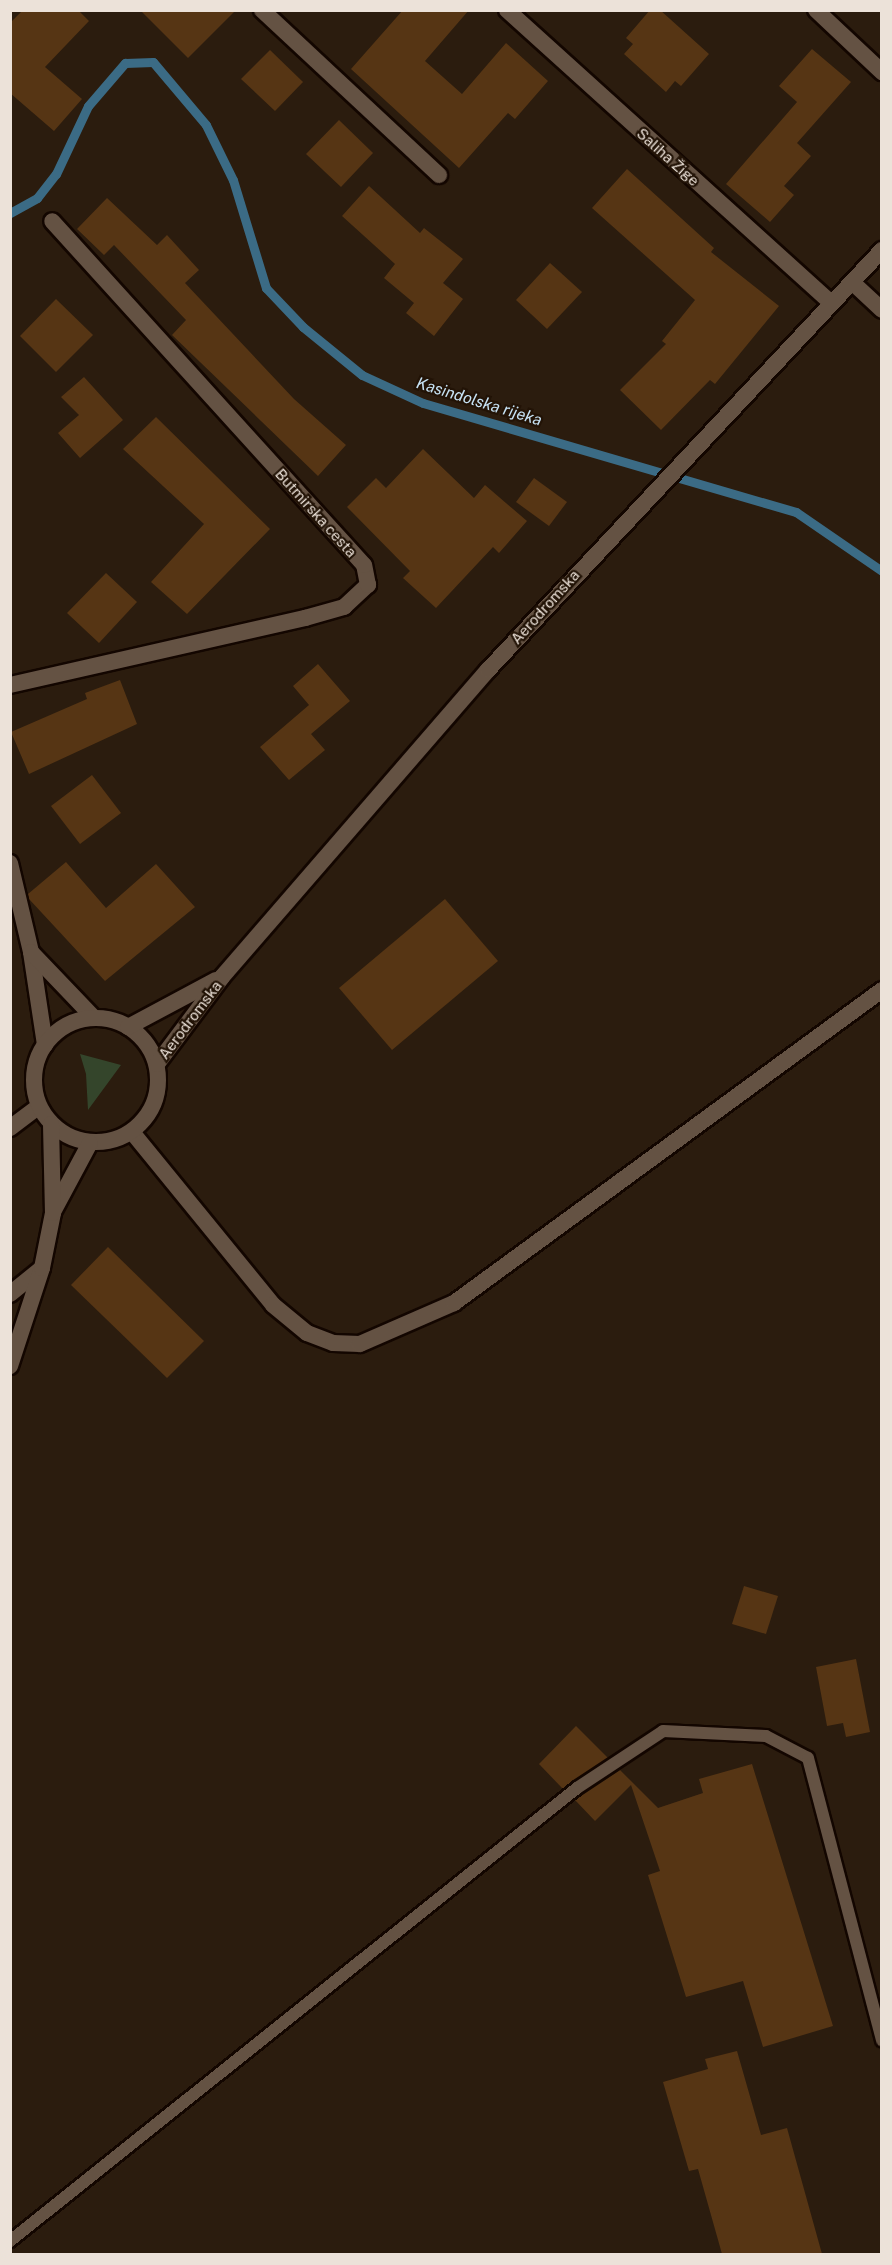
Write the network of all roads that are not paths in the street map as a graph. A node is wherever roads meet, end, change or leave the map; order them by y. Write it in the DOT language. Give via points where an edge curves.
graph roads {
  1 [pos="262,10"];
  2 [pos="507,10"];
  3 [pos="816,10"];
  4 [pos="882,72"];
  5 [pos="439,175"];
  6 [pos="52,221"];
  7 [pos="882,250"];
  8 [pos="852,282"];
  9 [pos="830,302"];
  10 [pos="882,310"];
  11 [pos="10,685"];
  12 [pos="10,863"];
  13 [pos="32,952"];
  14 [pos="222,977"];
  15 [pos="882,990"];
  16 [pos="94,1018"];
  17 [pos="128,1027"];
  18 [pos="45,1045"];
  19 [pos="157,1064"];
  20 [pos="39,1106"];
  21 [pos="51,1124"];
  22 [pos="10,1128"];
  23 [pos="132,1132"];
  24 [pos="90,1143"];
  25 [pos="53,1213"];
  26 [pos="42,1268"];
  27 [pos="10,1294"];
  28 [pos="10,1366"];
  29 [pos="882,2040"];
  30 [pos="10,2241"];
  1 -- 5 [label="street"];
  2 -- 9 [label="street, Saliha Žige"];
  3 -- 4 [label="street"];
  6 -- 11 [label="street, Butmirska cesta" via="364,565 368,585 344,607 305,618"];
  7 -- 8 [label="street, Aerodromska"];
  8 -- 9 [label="street, Aerodromska"];
  8 -- 10 [label="street"];
  9 -- 14 [label="street, Aerodromska" via="620,525"];
  12 -- 13 [label="street"];
  13 -- 16 [label="street"];
  13 -- 18 [label="street"];
  14 -- 17 [label="street, Aerodromska"];
  14 -- 19 [label="street, Aerodromska"];
  15 -- 23 [label="street" via="454,1303 360,1344 333,1342 307,1333 273,1305"];
  16 -- 17 [label="street"];
  16 -- 18 [label="street" via="60,1029"];
  17 -- 19 [label="street" via="142,1038"];
  18 -- 20 [label="street" via="35,1064"];
  19 -- 23 [label="street" via="157,1096 148,1116"];
  20 -- 21 [label="street"];
  20 -- 22 [label="street"];
  21 -- 24 [label="street"];
  21 -- 25 [label="street"];
  23 -- 24 [label="street" via="112,1141"];
  24 -- 25 [label="street"];
  25 -- 26 [label="street"];
  26 -- 27 [label="street"];
  26 -- 28 [label="street"];
  29 -- 30 [label="lane" via="808,1758 766,1736 663,1731 577,1788"];
}
